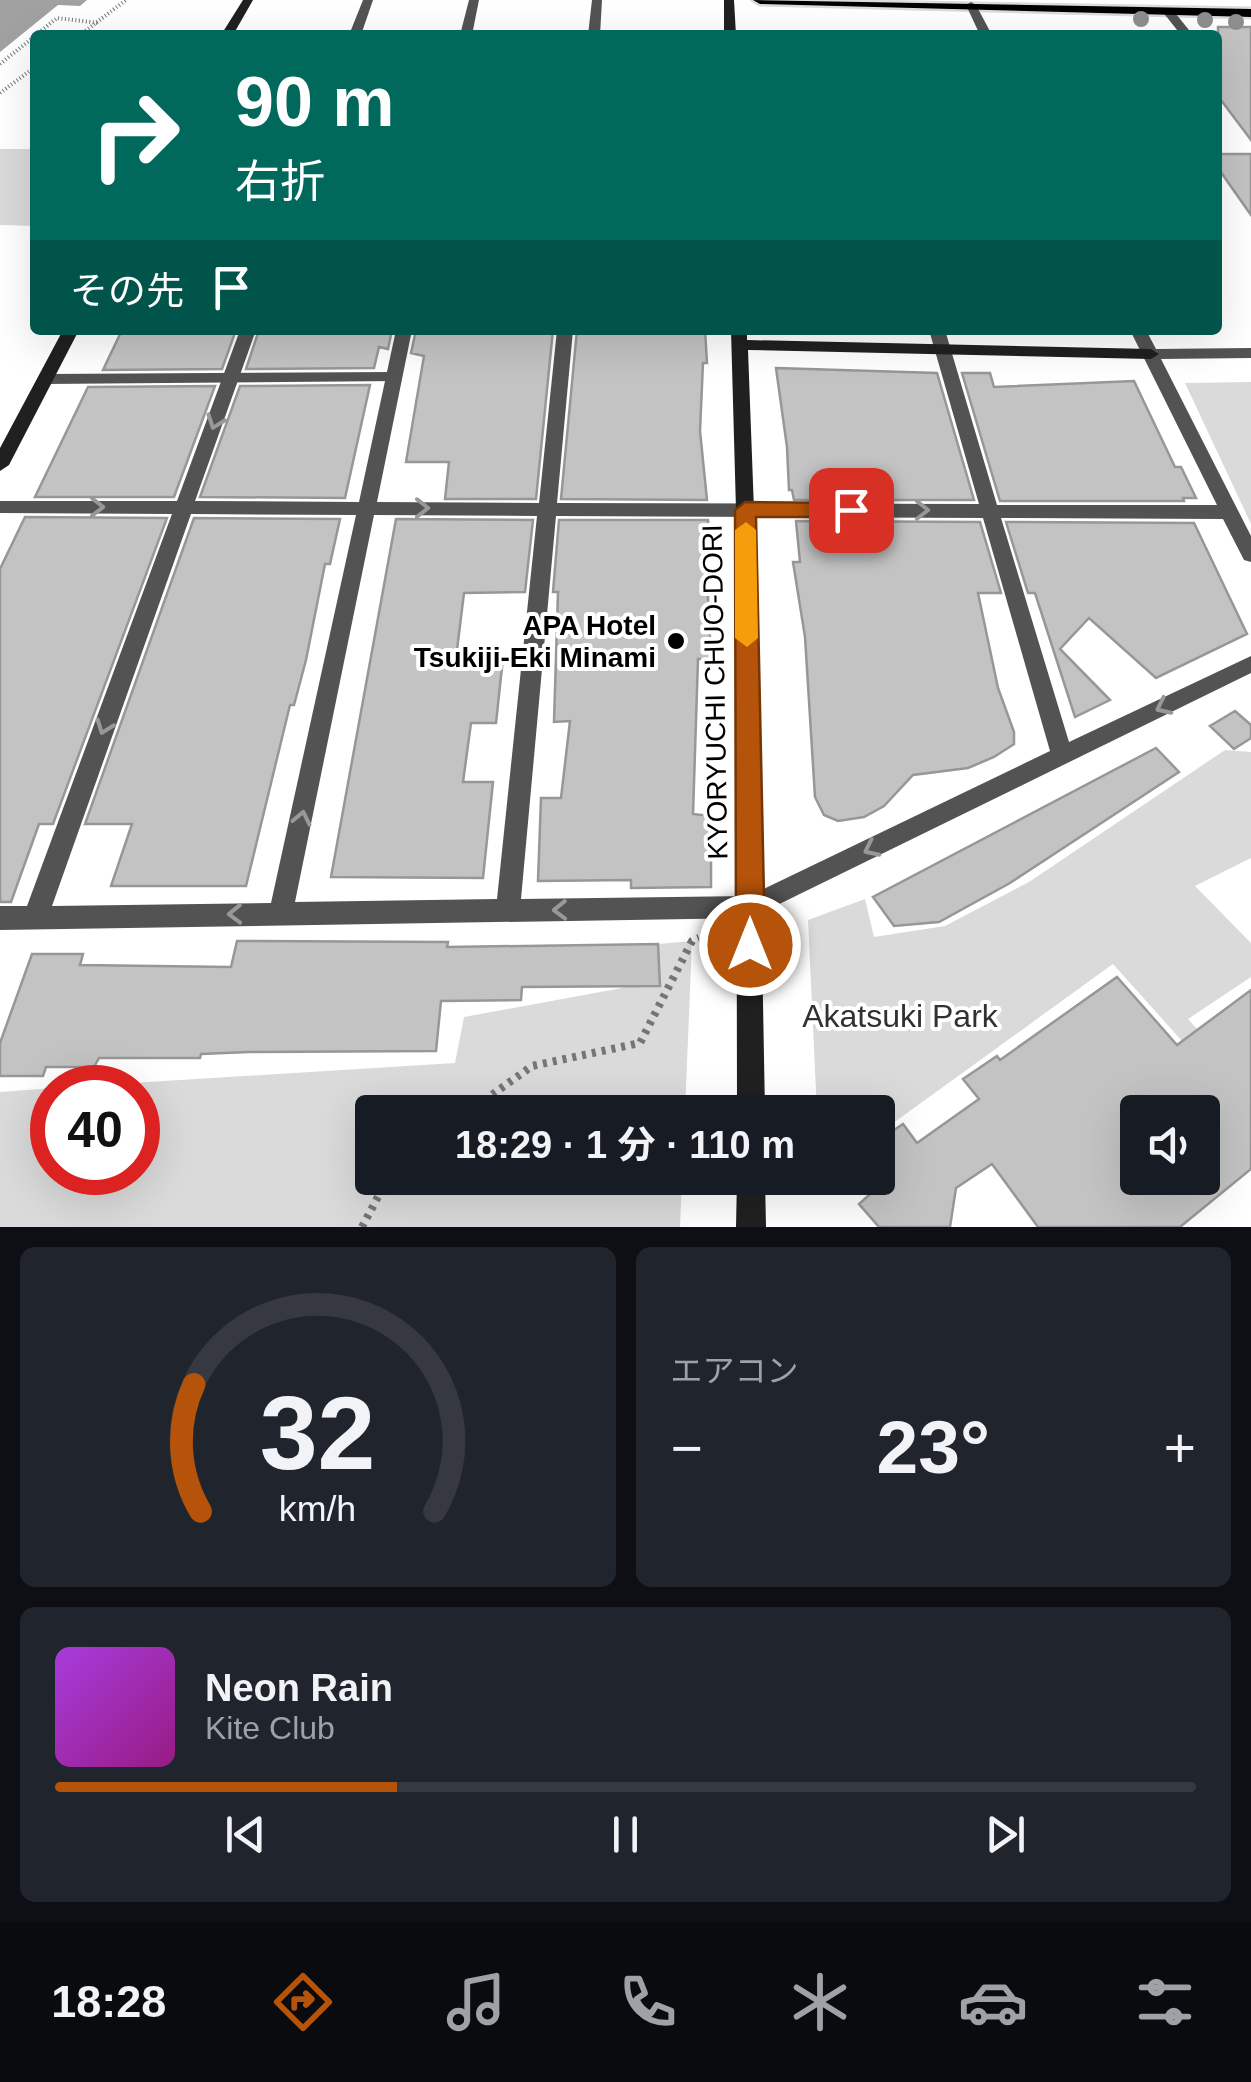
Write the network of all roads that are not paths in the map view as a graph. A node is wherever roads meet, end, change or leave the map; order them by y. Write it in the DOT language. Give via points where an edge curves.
graph roads {
  1 [pos="248,0"];
  2 [pos="368,0"];
  3 [pos="474,0"];
  4 [pos="597,0"];
  5 [pos="729,0"];
  6 [pos="760,0"];
  7 [pos="971,5"];
  8 [pos="1168,11"];
  9 [pos="1251,14"];
  10 [pos="230,30"];
  11 [pos="358,30"];
  12 [pos="467,30"];
  13 [pos="594,30"];
  14 [pos="730,30"];
  15 [pos="984,30"];
  16 [pos="1184,30"];
  17 [pos="68,335"];
  18 [pos="246,335"];
  19 [pos="403,335"];
  20 [pos="565,335"];
  21 [pos="1141,335"];
  22 [pos="739,337"];
  23 [pos="940,340"];
  24 [pos="1251,353"];
  25 [pos="1151,354"];
  26 [pos="394,377"];
  27 [pos="231,378"];
  28 [pos="46,379"];
  29 [pos="0,465"];
  30 [pos="0,507"];
  31 [pos="184,507"];
  32 [pos="366,508"];
  33 [pos="548,509"];
  34 [pos="745,510"];
  35 [pos="990,510"];
  36 [pos="1230,512"];
  37 [pos="1251,555"];
  38 [pos="1251,664"];
  39 [pos="1062,756"];
  40 [pos="750,907"];
  41 [pos="508,910"];
  42 [pos="282,914"];
  43 [pos="0,918"];
  44 [pos="35,918"];
  45 [pos="751,1095"];
  46 [pos="751,1195"];
  47 [pos="751,1227"];
  1 -- 10 [label="street"];
  2 -- 11 [label="street"];
  3 -- 12 [label="street"];
  4 -- 13 [label="street"];
  5 -- 14 [label="street"];
  6 -- 7 [label="main road"];
  7 -- 8 [label="main road"];
  7 -- 15 [label="street"];
  8 -- 9 [label="main road"];
  8 -- 16 [label="street"];
  17 -- 28 [label="street"];
  18 -- 27 [label="street"];
  19 -- 26 [label="street"];
  20 -- 33 [label="street"];
  21 -- 25 [label="street"];
  22 -- 23 [label="street"];
  22 -- 34 [label="street, KYORYUCHI CHUO-DORI"];
  23 -- 25 [label="street"];
  23 -- 35 [label="street"];
  24 -- 25 [label="street"];
  25 -- 36 [label="street"];
  26 -- 27 [label="street"];
  26 -- 32 [label="street"];
  27 -- 28 [label="street"];
  27 -- 31 [label="street, one-way"];
  28 -- 29 [label="street"];
  30 -- 31 [label="street, one-way"];
  31 -- 32 [label="street"];
  31 -- 44 [label="street, one-way"];
  32 -- 33 [label="street, one-way"];
  42 -- 32 [label="street, one-way"];
  33 -- 34 [label="street"];
  33 -- 41 [label="street"];
  34 -- 35 [label="street, one-way"];
  34 -- 40 [label="street, KYORYUCHI CHUO-DORI"];
  35 -- 36 [label="street"];
  35 -- 39 [label="street"];
  36 -- 37 [label="street"];
  38 -- 39 [label="street, one-way"];
  39 -- 40 [label="street, one-way"];
  40 -- 41 [label="street, one-way"];
  40 -- 45 [label="street, KYORYUCHI CHUO-DORI"];
  41 -- 42 [label="street"];
  42 -- 44 [label="street, one-way"];
  43 -- 44 [label="street"];
  46 -- 47 [label="street"];
}
